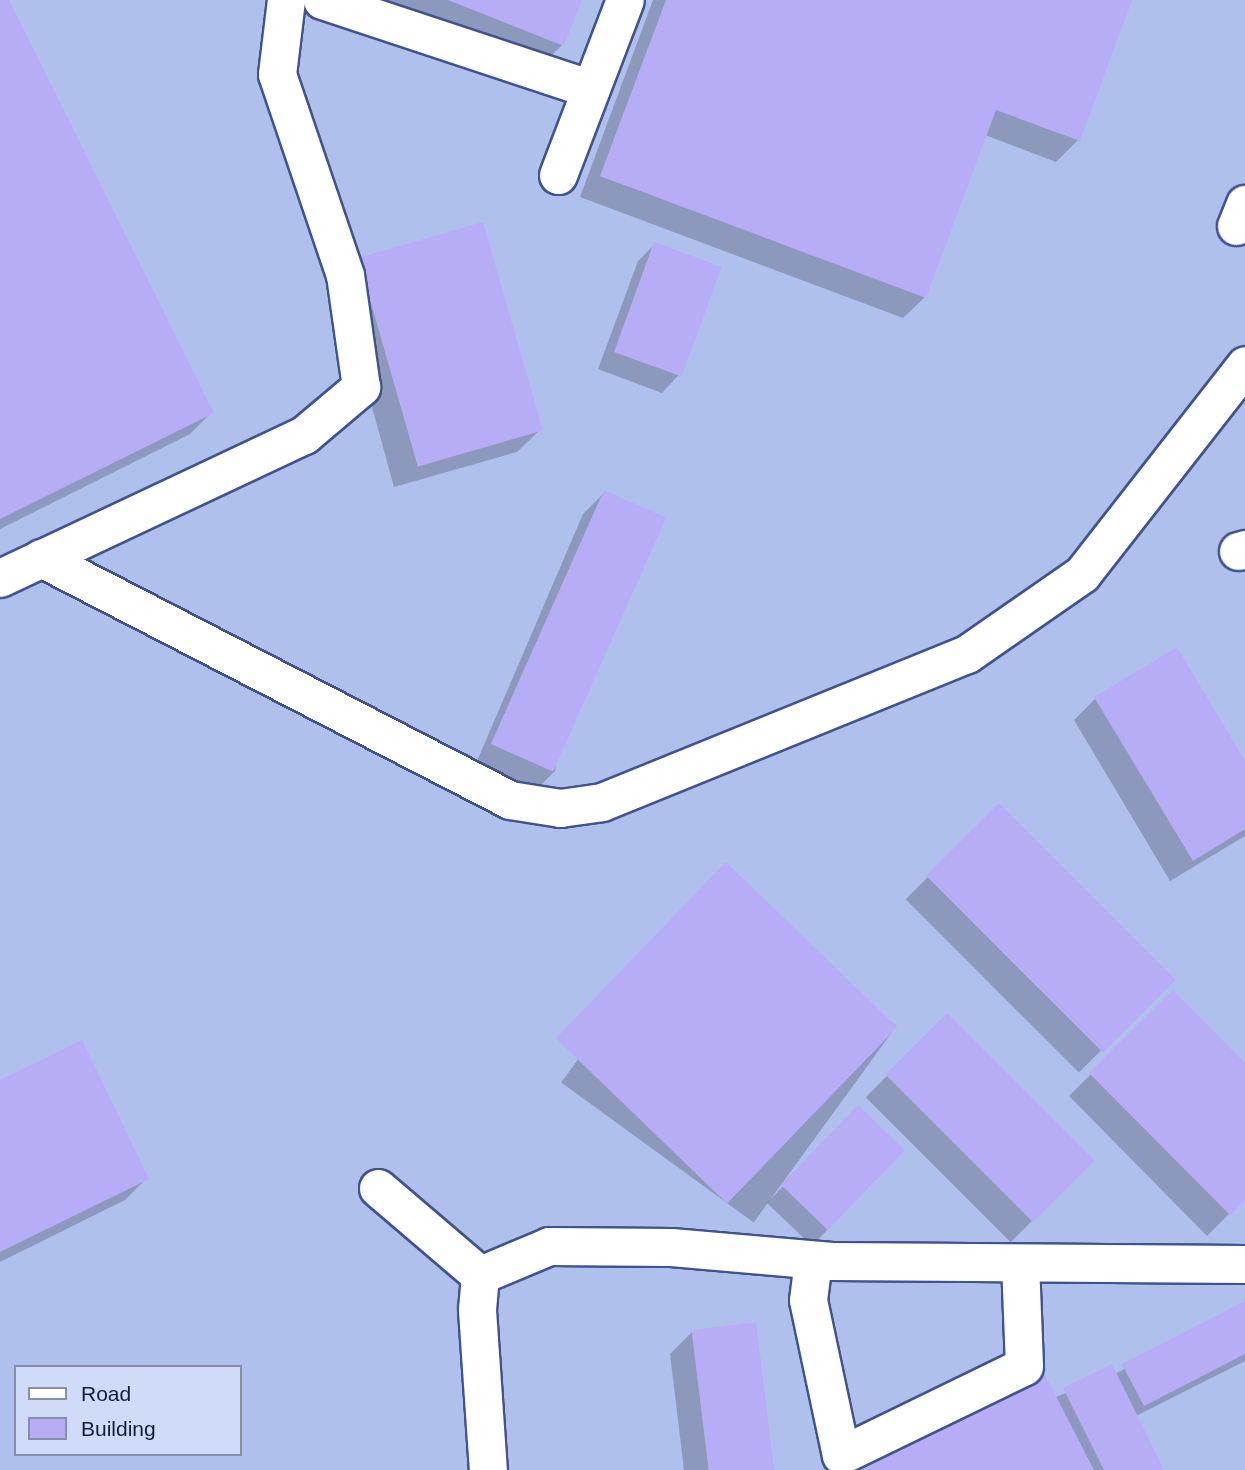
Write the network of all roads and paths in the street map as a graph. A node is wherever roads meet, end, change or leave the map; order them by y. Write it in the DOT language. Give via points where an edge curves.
graph roads {
  1 [pos="286,0"];
  2 [pos="322,0"];
  3 [pos="625,0"];
  4 [pos="591,89"];
  5 [pos="558,175"];
  6 [pos="1245,365"];
  7 [pos="41,558"];
  8 [pos="0,578"];
  9 [pos="378,1188"];
  10 [pos="813,1260"];
  11 [pos="1020,1263"];
  12 [pos="1245,1264"];
  13 [pos="480,1275"];
  14 [pos="488,1470"];
  1 -- 7 [label="lane" via="277,74 345,275 361,387 304,435"];
  2 -- 4 [label="lane"];
  3 -- 4 [label="lane"];
  4 -- 5 [label="lane"];
  6 -- 7 [label="lane" via="1082,574 967,654 602,802 560,808 510,800"];
  7 -- 8 [label="lane"];
  9 -- 13 [label="lane"];
  10 -- 11 [label="lane"];
  10 -- 11 [label="lane" via="808,1300 841,1455 1024,1366"];
  10 -- 13 [label="lane" via="671,1247 548,1246"];
  11 -- 12 [label="lane"];
  13 -- 14 [label="lane" via="477,1310"];
}
